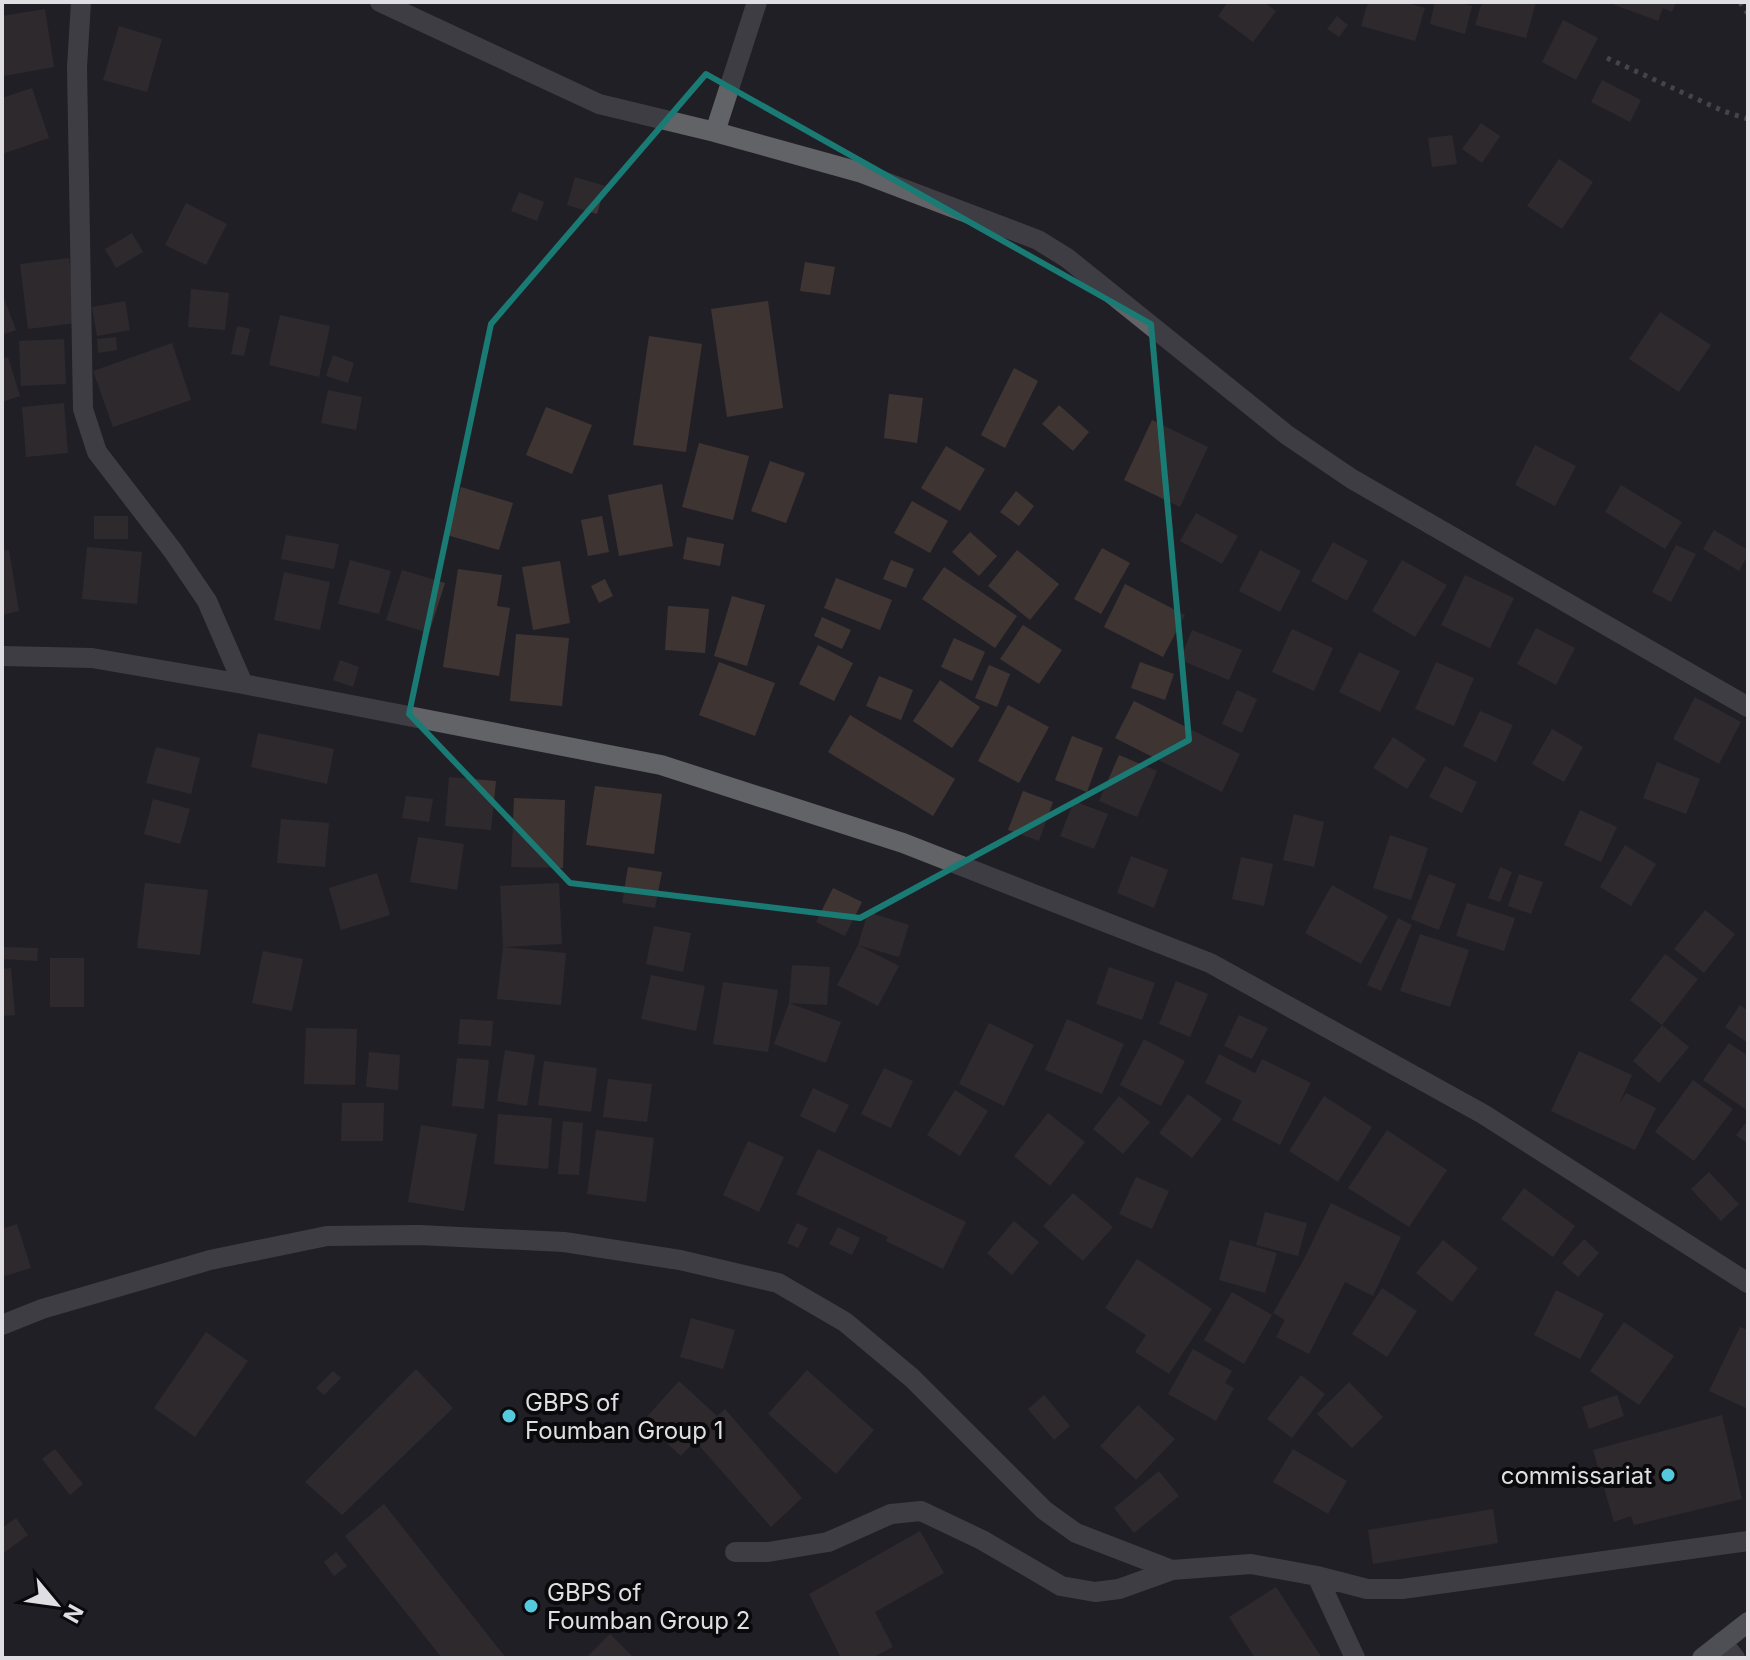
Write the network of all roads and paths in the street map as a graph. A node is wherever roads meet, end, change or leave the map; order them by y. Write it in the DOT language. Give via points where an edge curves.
graph roads {
  1 [pos="81,2"];
  2 [pos="380,2"];
  3 [pos="757,2"];
  4 [pos="1740,2"];
  5 [pos="1748,14"];
  6 [pos="1607,58"];
  7 [pos="1748,119"];
  8 [pos="715,132"];
  9 [pos="2,656"];
  10 [pos="243,684"];
  11 [pos="1748,707"];
  12 [pos="1748,1283"];
  13 [pos="2,1325"];
  14 [pos="1748,1541"];
  15 [pos="735,1552"];
  16 [pos="1172,1570"];
  17 [pos="1317,1576"];
  18 [pos="1748,1622"];
  19 [pos="1729,1650"];
  20 [pos="1355,1658"];
  21 [pos="1702,1658"];
  1 -- 10 [label="street" via="77,67 83,409 97,452 207,601"];
  2 -- 8 [label="street" via="599,104"];
  3 -- 8 [label="street"];
  4 -- 5 [label="path"];
  6 -- 7 [label="path"];
  8 -- 11 [label="street" via="859,172 1038,240 1287,435 1352,479"];
  9 -- 10 [label="street" via="92,658"];
  10 -- 12 [label="street" via="661,765 903,843 1210,963 1483,1114"];
  13 -- 16 [label="street" via="210,1260 327,1236 564,1242 680,1260 778,1283 845,1322 912,1378 1044,1510 1076,1533"];
  14 -- 17 [label="street" via="1402,1589 1367,1589"];
  15 -- 16 [label="street" via="828,1542 891,1514 921,1511 1061,1586 1095,1592 1119,1589"];
  16 -- 17 [label="street" via="1251,1564"];
  17 -- 20 [label="street"];
  18 -- 19 [label="main road"];
  19 -- 21 [label="main road"];
}
